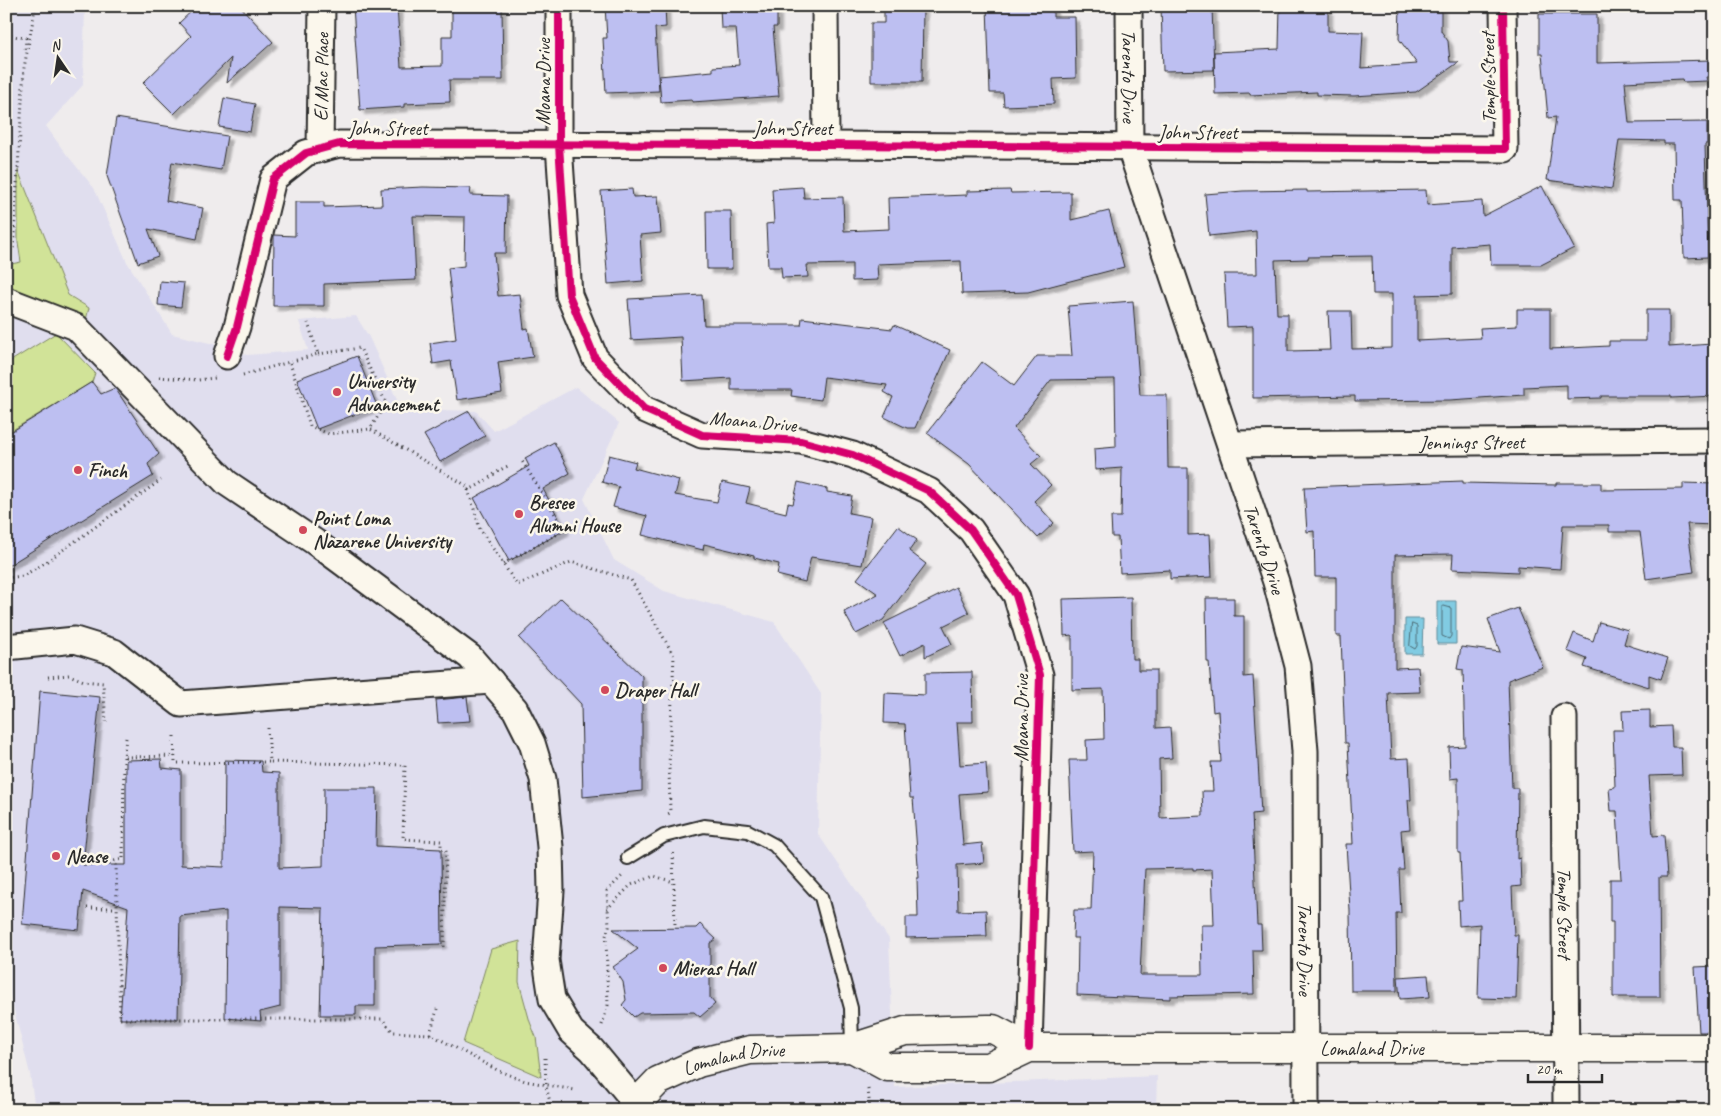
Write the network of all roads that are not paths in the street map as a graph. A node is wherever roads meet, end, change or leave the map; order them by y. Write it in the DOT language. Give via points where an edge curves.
graph roads {
  1 [pos="322,6"];
  2 [pos="559,6"];
  3 [pos="825,6"];
  4 [pos="1129,6"];
  5 [pos="1503,6"];
  6 [pos="826,144"];
  7 [pos="559,145"];
  8 [pos="320,148"];
  9 [pos="1130,148"];
  10 [pos="1506,149"];
  11 [pos="6,300"];
  12 [pos="227,356"];
  13 [pos="1715,440"];
  14 [pos="1230,444"];
  15 [pos="6,647"];
  16 [pos="491,681"];
  17 [pos="1564,717"];
  18 [pos="625,862"];
  19 [pos="852,1048"];
  20 [pos="1029,1048"];
  21 [pos="1305,1048"];
  22 [pos="1715,1048"];
  23 [pos="1565,1049"];
  24 [pos="633,1106"];
  25 [pos="1306,1110"];
  26 [pos="1566,1110"];
  1 -- 8 [label="street, El Mac Place"];
  2 -- 7 [label="street, Moana Drive"];
  3 -- 6 [label="street"];
  4 -- 9 [label="street, Tarento Drive"];
  5 -- 10 [label="street, Temple Street"];
  6 -- 7 [label="street, John Street"];
  6 -- 9 [label="street, John Street"];
  7 -- 8 [label="street, John Street" via="339,144"];
  7 -- 20 [label="street, Moana Drive" via="569,295 595,358 609,376 644,409 702,435 801,441 853,455 930,491 971,530 1016,595 1040,675"];
  8 -- 12 [label="street, John Street" via="306,154 273,179"];
  9 -- 10 [label="street, John Street"];
  9 -- 14 [label="street, Tarento Drive"];
  11 -- 16 [label="street" via="76,327 227,483 315,542 452,643 470,657"];
  13 -- 14 [label="street, Jennings Street"];
  14 -- 21 [label="street, Tarento Drive" via="1276,582 1298,666 1305,751"];
  15 -- 16 [label="street" via="75,640 114,652 181,704"];
  16 -- 24 [label="street" via="515,709 532,743 543,779 551,891 546,960 552,999 572,1031 592,1050"];
  17 -- 23 [label="street, Temple Street"];
  18 -- 19 [label="lane" via="664,836 704,826 748,832 774,844 822,897 851,1008"];
  19 -- 20 [label="street, Lomaland Drive" via="905,1031 993,1029"];
  19 -- 20 [label="street, Lomaland Drive" via="887,1067 989,1067"];
  19 -- 24 [label="street, Lomaland Drive" via="750,1050 698,1063 658,1081"];
  20 -- 21 [label="street, Lomaland Drive"];
  21 -- 23 [label="street, Lomaland Drive"];
  21 -- 25 [label="street, Tarento Drive"];
  22 -- 23 [label="street, Lomaland Drive"];
  23 -- 26 [label="street, Temple Street"];
}
